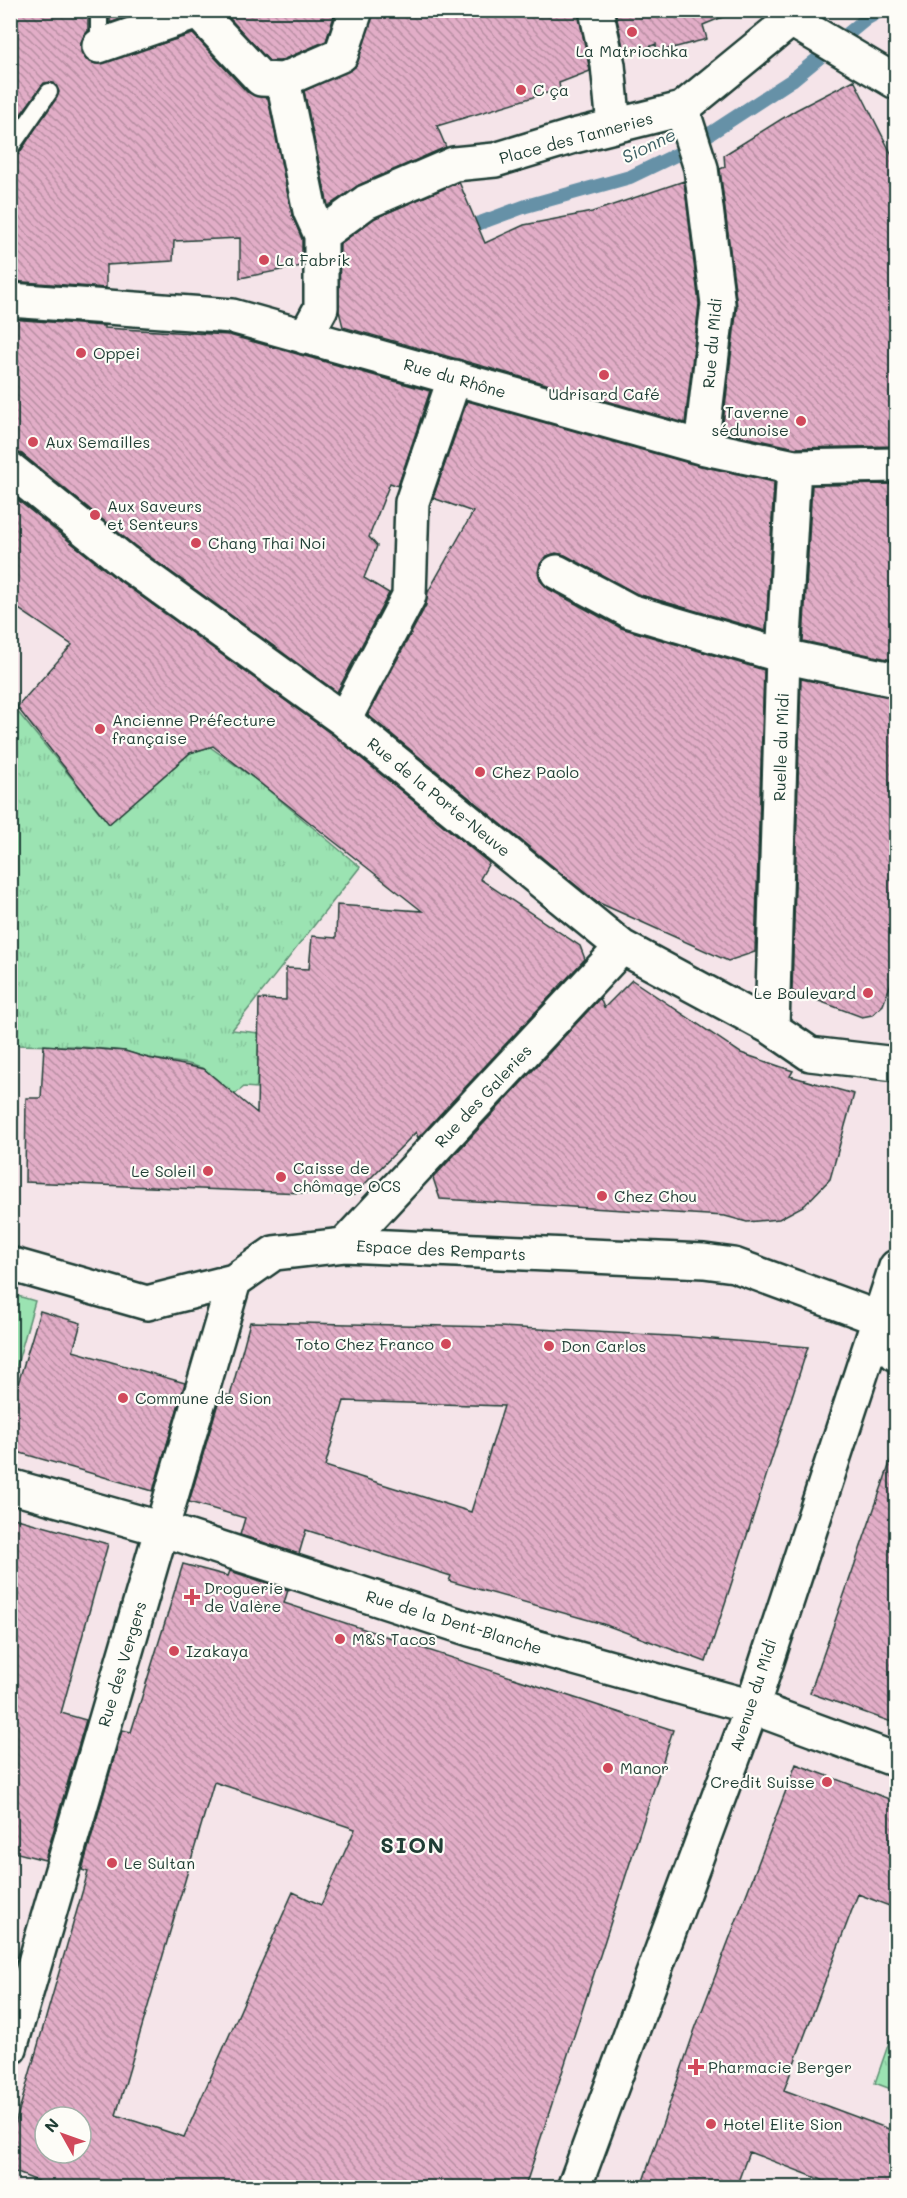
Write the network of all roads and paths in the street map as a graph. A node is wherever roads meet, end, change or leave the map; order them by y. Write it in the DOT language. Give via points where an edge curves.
graph roads {
  1 [pos="99,10"];
  2 [pos="356,10"];
  3 [pos="596,10"];
  4 [pos="798,16"];
  5 [pos="96,50"];
  6 [pos="283,80"];
  7 [pos="897,82"];
  8 [pos="49,92"];
  9 [pos="682,109"];
  10 [pos="614,126"];
  11 [pos="10,148"];
  12 [pos="321,235"];
  13 [pos="10,300"];
  14 [pos="305,337"];
  15 [pos="455,377"];
  16 [pos="702,447"];
  17 [pos="897,465"];
  18 [pos="794,467"];
  19 [pos="10,469"];
  20 [pos="556,572"];
  21 [pos="783,656"];
  22 [pos="897,680"];
  23 [pos="344,720"];
  24 [pos="622,947"];
  25 [pos="771,1028"];
  26 [pos="897,1064"];
  27 [pos="344,1245"];
  28 [pos="10,1264"];
  29 [pos="897,1267"];
  30 [pos="234,1281"];
  31 [pos="883,1335"];
  32 [pos="10,1486"];
  33 [pos="162,1529"];
  34 [pos="752,1707"];
  35 [pos="897,1760"];
  36 [pos="10,2048"];
  37 [pos="574,2187"];
  1 -- 5 [label="lane"];
  2 -- 6 [label="street" via="341,56"];
  3 -- 10 [label="street" via="608,65"];
  4 -- 7 [label="street"];
  4 -- 9 [label="street, Place des Tanneries"];
  5 -- 6 [label="street" via="198,12 261,79"];
  6 -- 12 [label="street" via="310,211"];
  8 -- 11 [label="lane"];
  9 -- 10 [label="street, Place des Tanneries"];
  9 -- 16 [label="street, Rue du Midi" via="701,168 718,304"];
  10 -- 12 [label="street, Place des Tanneries" via="495,160 454,164 366,202"];
  12 -- 14 [label="street" via="321,308"];
  13 -- 14 [label="street, Rue du Rhône" via="232,316"];
  14 -- 15 [label="street, Rue du Rhône"];
  15 -- 16 [label="street, Rue du Rhône" via="560,410"];
  15 -- 23 [label="street" via="412,502 409,596"];
  16 -- 18 [label="street, Rue du Rhône"];
  17 -- 18 [label="street, Rue du Rhône"];
  18 -- 21 [label="street, Ruelle du Midi"];
  19 -- 23 [label="street, Rue de la Porte-Neuve" via="124,561"];
  20 -- 21 [label="street" via="630,611"];
  21 -- 22 [label="street"];
  21 -- 25 [label="street, Ruelle du Midi"];
  23 -- 24 [label="street, Rue de la Porte-Neuve"];
  24 -- 25 [label="street, Rue de la Porte-Neuve"];
  24 -- 27 [label="street, Rue des Galeries"];
  25 -- 26 [label="street, Rue de la Porte-Neuve" via="810,1054"];
  27 -- 30 [label="street, Espace des Remparts" via="274,1253"];
  27 -- 31 [label="street, Espace des Remparts" via="734,1265"];
  28 -- 30 [label="street, Espace des Remparts" via="147,1303"];
  29 -- 31 [label="street, Avenue du Midi"];
  30 -- 33 [label="street, Rue des Vergers"];
  31 -- 34 [label="street, Avenue du Midi"];
  32 -- 33 [label="street, Rue de la Dent-Blanche"];
  33 -- 34 [label="street, Rue de la Dent-Blanche" via="470,1629"];
  33 -- 36 [label="street, Rue des Vergers"];
  34 -- 35 [label="street, Rue de la Dent-Blanche"];
  34 -- 37 [label="street, Avenue du Midi"];
}
